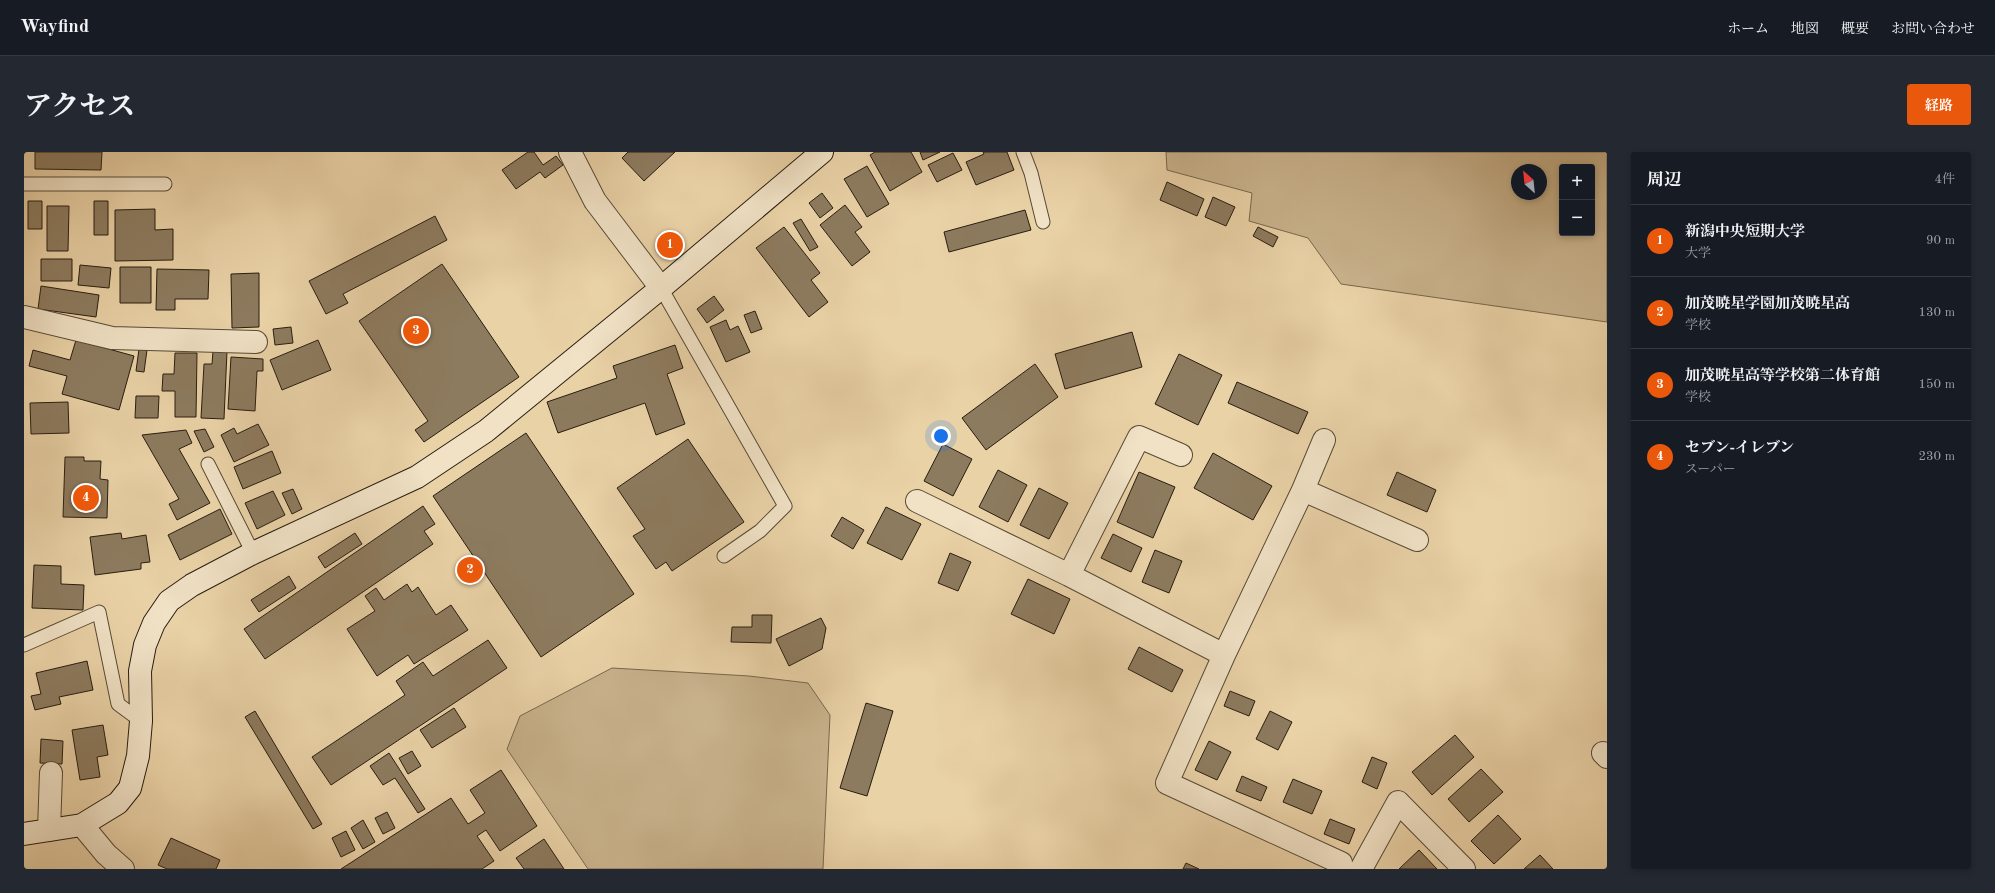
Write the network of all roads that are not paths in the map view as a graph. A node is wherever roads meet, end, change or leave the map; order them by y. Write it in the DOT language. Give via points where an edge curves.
graph roads {
  1 [pos="570,152"];
  2 [pos="822,152"];
  3 [pos="1023,152"];
  4 [pos="24,184"];
  5 [pos="165,184"];
  6 [pos="1043,222"];
  7 [pos="661,288"];
  8 [pos="24,317"];
  9 [pos="256,342"];
  10 [pos="1324,440"];
  11 [pos="1181,456"];
  12 [pos="208,464"];
  13 [pos="1303,490"];
  14 [pos="917,501"];
  15 [pos="1417,540"];
  16 [pos="253,553"];
  17 [pos="724,556"];
  18 [pos="1069,575"];
  19 [pos="24,645"];
  20 [pos="1224,655"];
  21 [pos="141,720"];
  22 [pos="51,774"];
  23 [pos="82,825"];
  24 [pos="49,830"];
  25 [pos="24,834"];
  26 [pos="122,869"];
  27 [pos="1342,869"];
  28 [pos="1361,869"];
  29 [pos="1464,869"];
  1 -- 7 [label="street" via="595,201"];
  2 -- 7 [label="street"];
  3 -- 6 [label="lane"];
  4 -- 5 [label="lane"];
  7 -- 16 [label="street" via="486,432 417,477"];
  7 -- 17 [label="lane" via="785,506 760,531"];
  8 -- 9 [label="street" via="112,338"];
  10 -- 13 [label="street"];
  11 -- 18 [label="street" via="1139,437"];
  12 -- 16 [label="lane"];
  13 -- 15 [label="street"];
  13 -- 20 [label="street"];
  14 -- 18 [label="street"];
  16 -- 21 [label="street" via="192,585 169,602 154,623 144,645 140,671"];
  18 -- 20 [label="street"];
  19 -- 21 [label="lane" via="99,612 118,704"];
  20 -- 27 [label="street" via="1167,783 1341,863"];
  21 -- 23 [label="street" via="138,756 130,788 118,803"];
  22 -- 24 [label="street"];
  23 -- 24 [label="street"];
  23 -- 26 [label="street"];
  24 -- 25 [label="street"];
  28 -- 29 [label="street" via="1398,802"];
}
